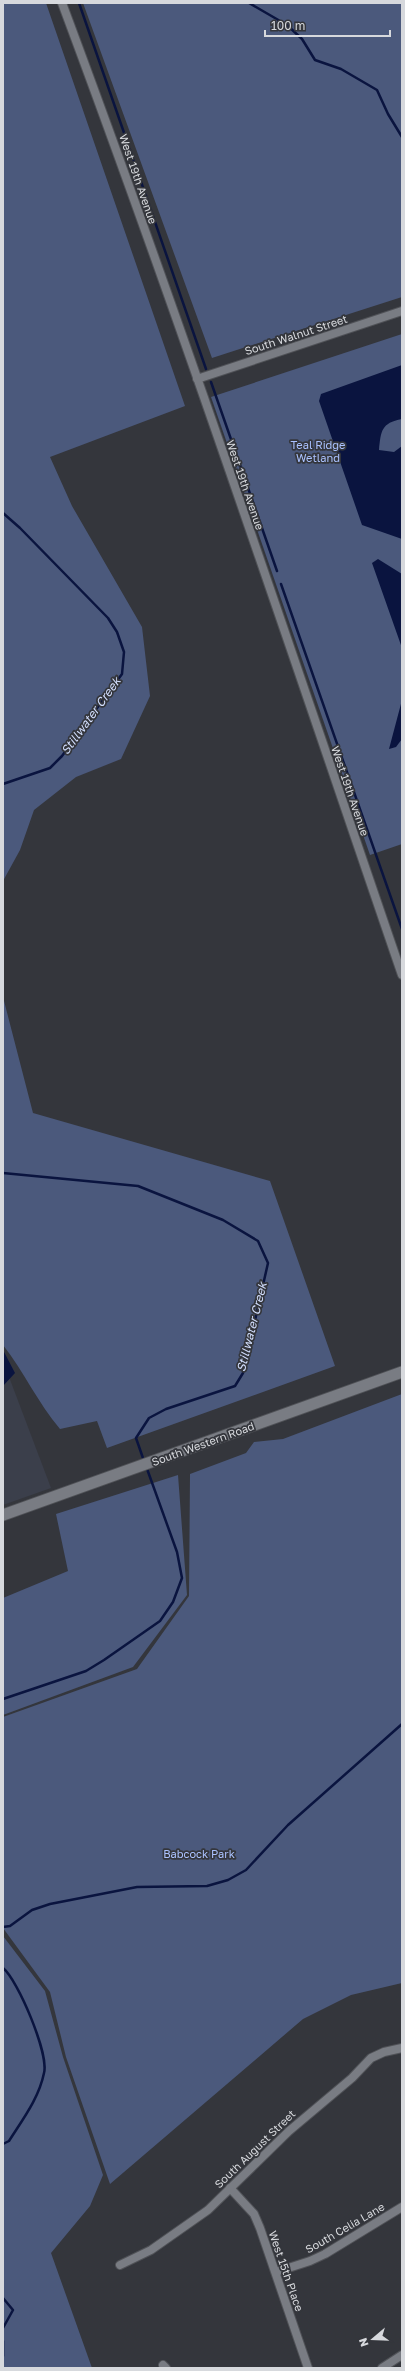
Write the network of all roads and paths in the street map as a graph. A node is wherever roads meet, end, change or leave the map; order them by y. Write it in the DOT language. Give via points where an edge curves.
graph roads {
  1 [pos="62,3"];
  2 [pos="402,311"];
  3 [pos="197,379"];
  4 [pos="402,976"];
  5 [pos="402,1372"];
  6 [pos="3,1515"];
  7 [pos="402,2048"];
  8 [pos="230,2188"];
  9 [pos="402,2207"];
  10 [pos="120,2266"];
  11 [pos="276,2272"];
  12 [pos="402,2355"];
  13 [pos="308,2368"];
  14 [pos="382,2368"];
  1 -- 3 [label="street, West 19th Avenue"];
  2 -- 3 [label="street, South Walnut Street"];
  3 -- 4 [label="street, West 19th Avenue"];
  5 -- 6 [label="main road, South Western Road"];
  7 -- 8 [label="street, South August Street" via="371,2058"];
  8 -- 10 [label="street, South August Street" via="208,2210 151,2250"];
  8 -- 11 [label="street, West 15th Place" via="254,2214"];
  9 -- 11 [label="street, South Celia Lane" via="326,2254"];
  11 -- 13 [label="street, West 15th Place"];
  12 -- 14 [label="street"];
}
